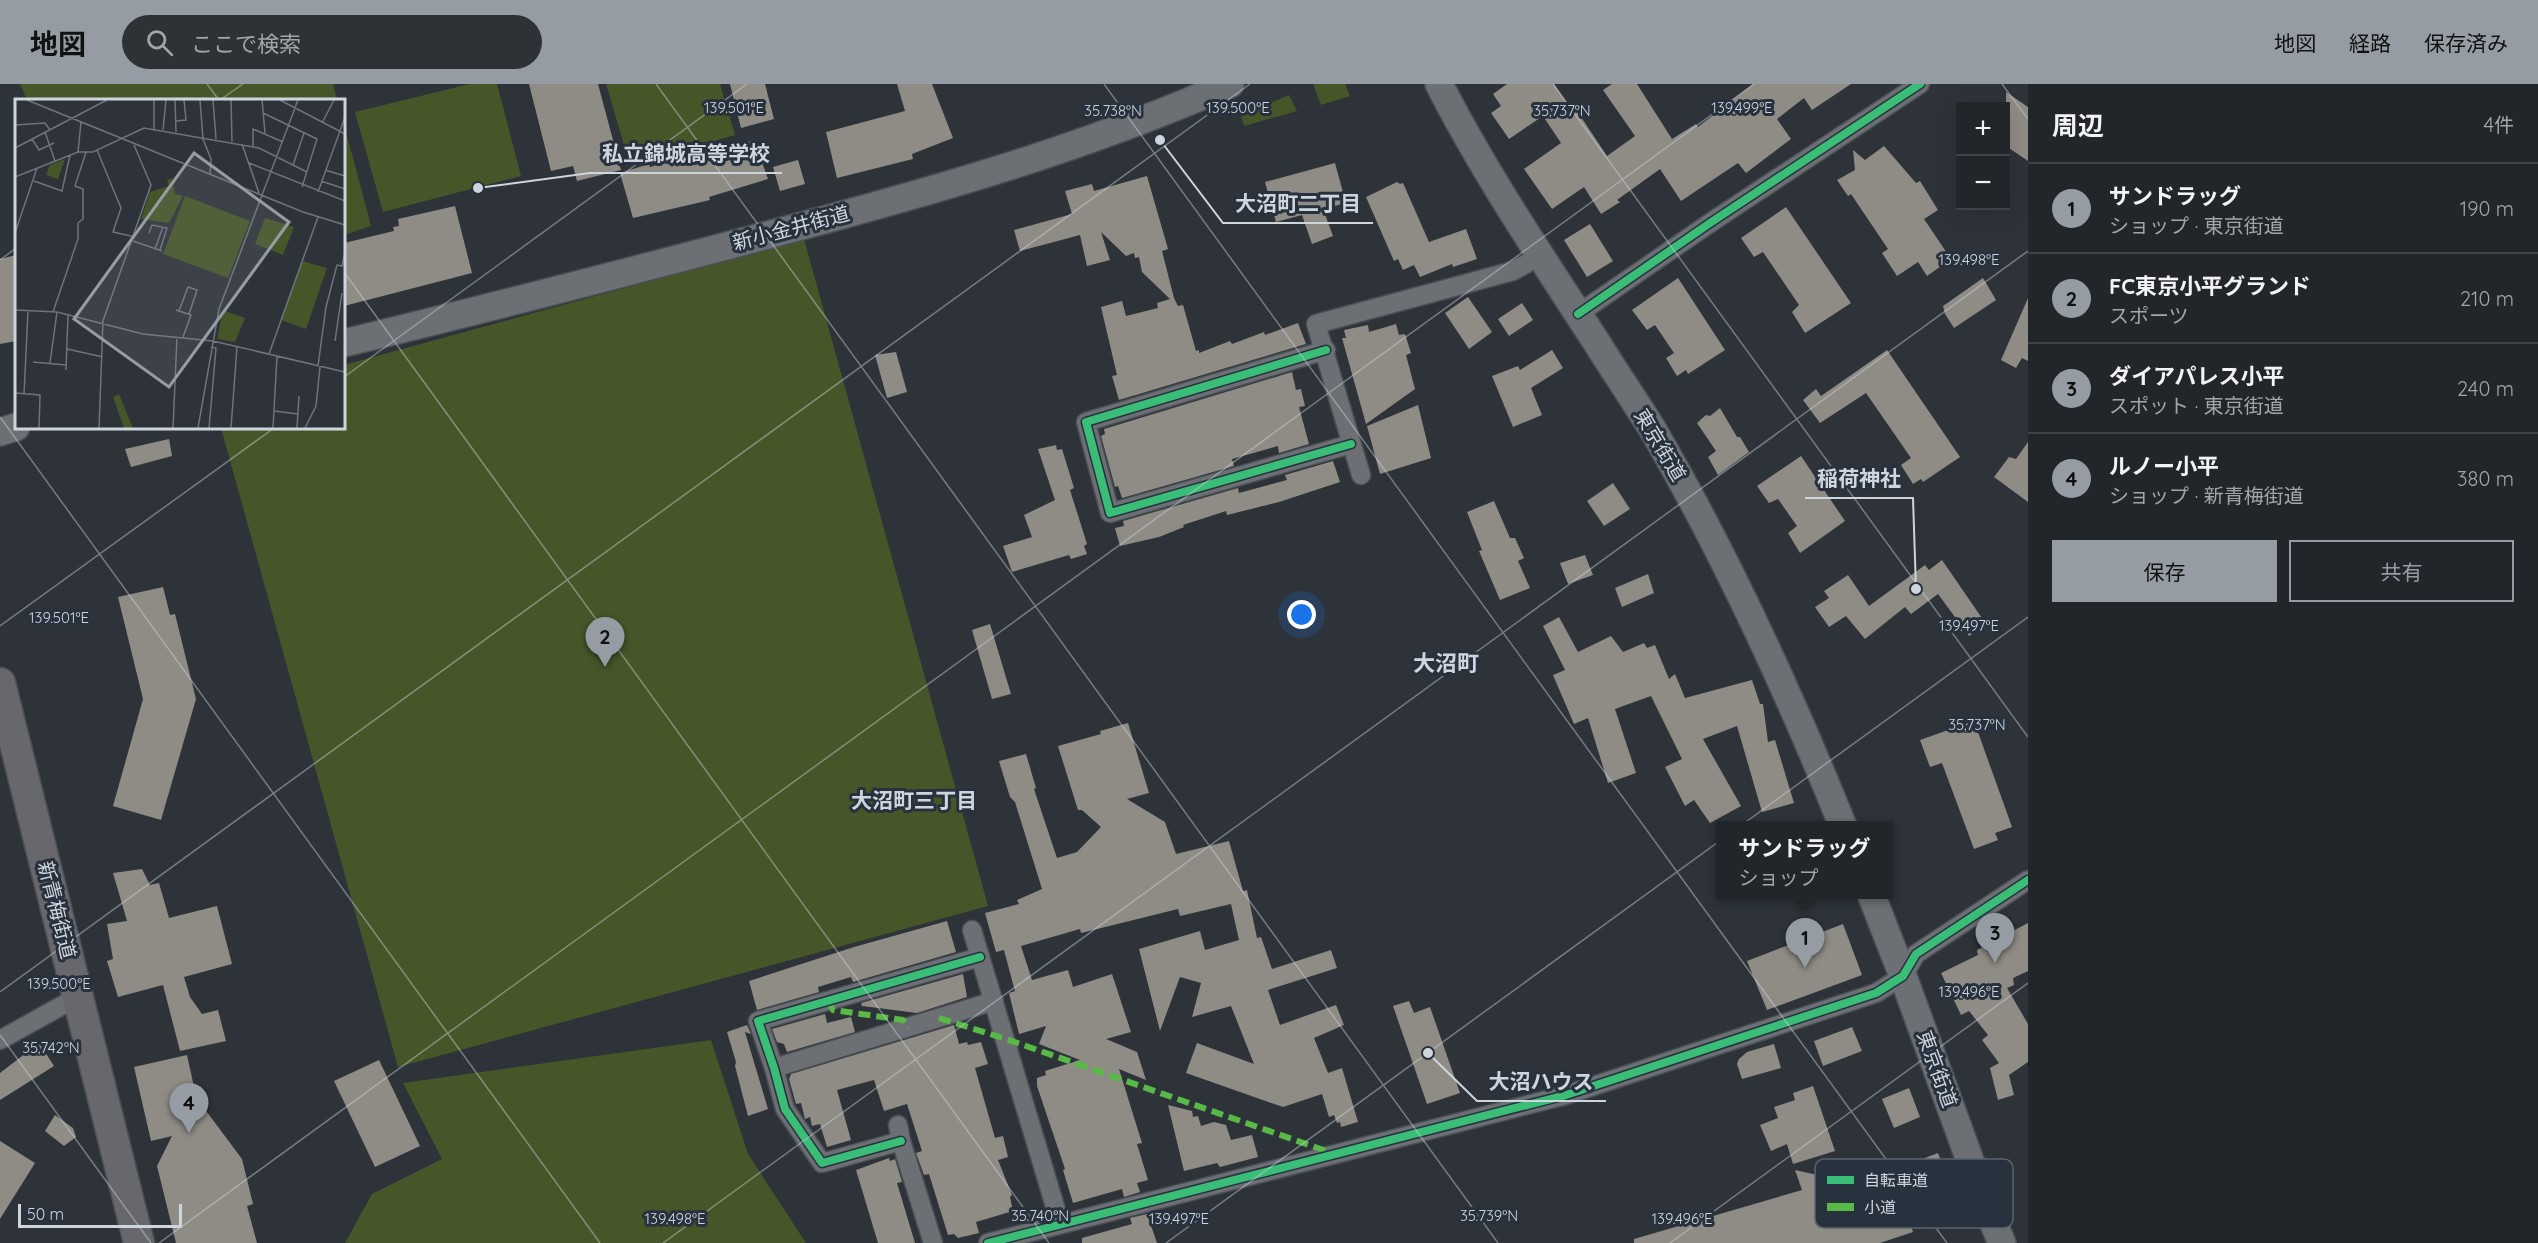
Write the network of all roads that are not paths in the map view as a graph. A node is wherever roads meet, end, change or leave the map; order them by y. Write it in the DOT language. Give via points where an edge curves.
graph roads {
  1 [pos="1230,84"];
  2 [pos="1439,84"];
  3 [pos="1920,84"];
  4 [pos="1540,256"];
  5 [pos="1578,314"];
  6 [pos="345,343"];
  7 [pos="1326,350"];
  8 [pos="15,427"];
  9 [pos="0,432"];
  10 [pos="1351,444"];
  11 [pos="1361,475"];
  12 [pos="0,683"];
  13 [pos="1841,821"];
  14 [pos="2028,880"];
  15 [pos="1873,899"];
  16 [pos="972,930"];
  17 [pos="980,957"];
  18 [pos="1904,976"];
  19 [pos="79,996"];
  20 [pos="994,1002"];
  21 [pos="0,1040"];
  22 [pos="774,1068"];
  23 [pos="1970,1159"];
  24 [pos="1060,1223"];
  25 [pos="1996,1228"];
  26 [pos="1018,1239"];
  27 [pos="139,1243"];
  28 [pos="933,1243"];
  29 [pos="988,1243"];
  30 [pos="2002,1243"];
  1 -- 6 [label="main road, 新小金井街道" via="1166,112 1024,163 827,219"];
  2 -- 4 [label="main road, 東京街道"];
  3 -- 5 [label="street"];
  4 -- 5 [label="main road, 東京街道"];
  4 -- 7 [label="street" via="1513,271 1316,324"];
  5 -- 13 [label="main road, 東京街道" via="1651,428 1727,564"];
  7 -- 10 [label="street"];
  7 -- 10 [label="street" via="1086,422 1110,513"];
  8 -- 9 [label="main road"];
  10 -- 11 [label="street"];
  12 -- 19 [label="main road, 新青梅街道"];
  14 -- 18 [label="street" via="1916,954"];
  15 -- 18 [label="main road, 東京街道"];
  16 -- 17 [label="street"];
  17 -- 20 [label="street"];
  17 -- 22 [label="street" via="758,1021"];
  18 -- 23 [label="main road, 東京街道"];
  18 -- 24 [label="street" via="1876,993 1566,1095"];
  19 -- 21 [label="street"];
  19 -- 27 [label="main road, 新青梅街道"];
  20 -- 22 [label="street"];
  20 -- 24 [label="street"];
  22 -- 28 [label="street" via="785,1109 822,1163 900,1133"];
  24 -- 26 [label="street"];
  25 -- 30 [label="main road, 東京街道"];
  26 -- 29 [label="street"];
}
